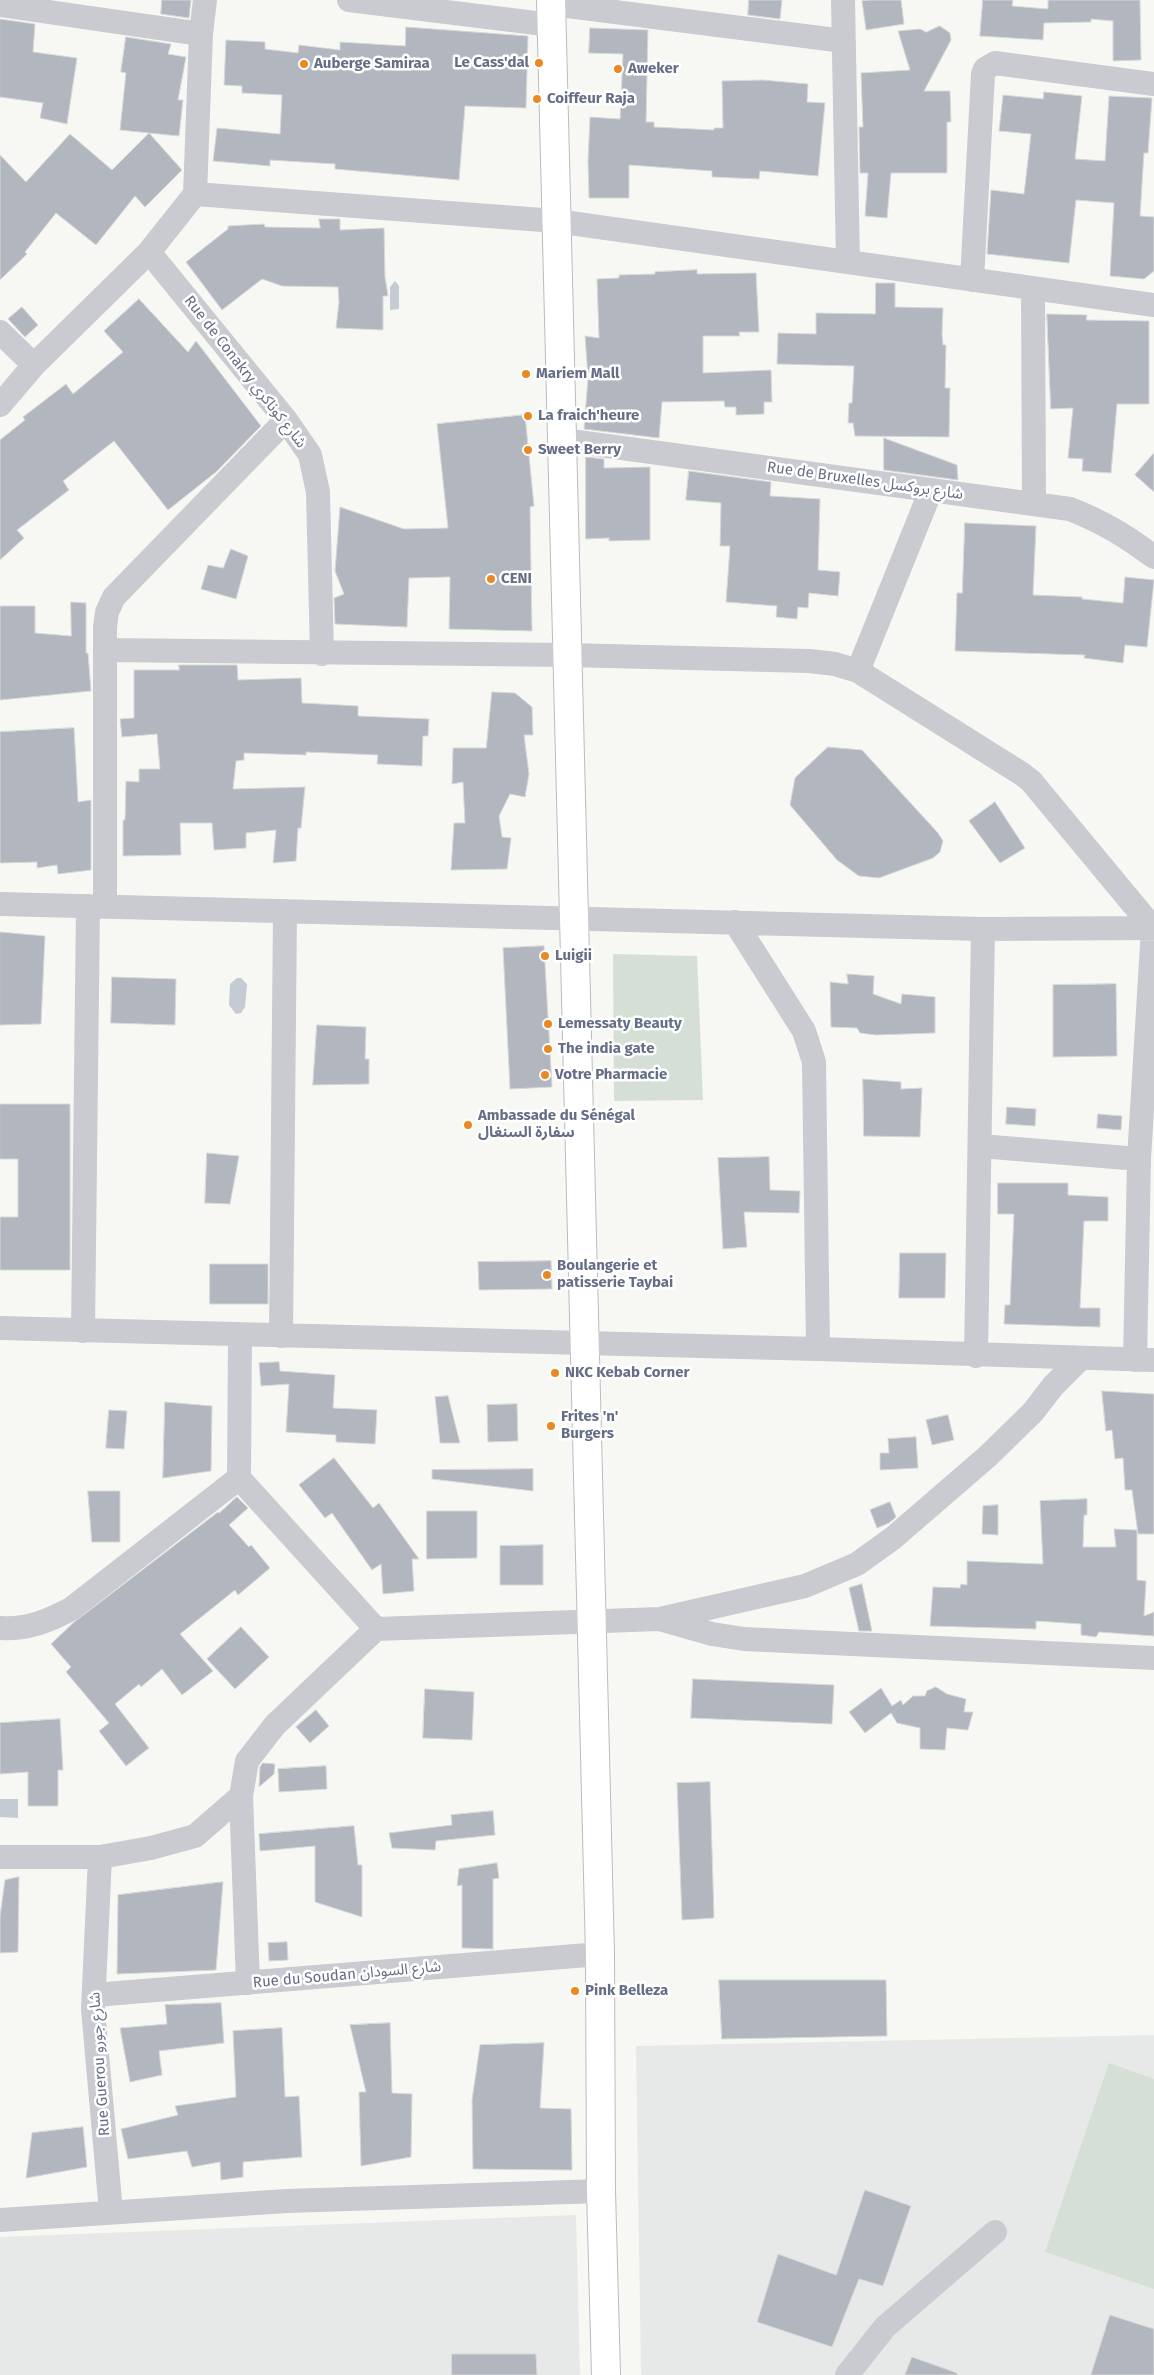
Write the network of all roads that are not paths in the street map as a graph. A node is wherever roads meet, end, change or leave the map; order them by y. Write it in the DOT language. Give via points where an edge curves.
graph roads {
  1 [pos="205,0"];
  2 [pos="348,0"];
  3 [pos="843,0"];
  4 [pos="0,5"];
  5 [pos="552,10"];
  6 [pos="201,34"];
  7 [pos="844,41"];
  8 [pos="1154,84"];
  9 [pos="195,194"];
  10 [pos="556,221"];
  11 [pos="149,252"];
  12 [pos="848,262"];
  13 [pos="972,280"];
  14 [pos="1033,288"];
  15 [pos="1154,305"];
  16 [pos="0,332"];
  17 [pos="34,366"];
  18 [pos="0,405"];
  19 [pos="286,420"];
  20 [pos="562,440"];
  21 [pos="931,490"];
  22 [pos="1034,504"];
  23 [pos="1154,557"];
  24 [pos="106,650"];
  25 [pos="322,654"];
  26 [pos="568,656"];
  27 [pos="858,671"];
  28 [pos="0,904"];
  29 [pos="97,906"];
  30 [pos="285,911"];
  31 [pos="574,918"];
  32 [pos="735,922"];
  33 [pos="1154,928"];
  34 [pos="982,929"];
  35 [pos="980,1146"];
  36 [pos="1139,1160"];
  37 [pos="1147,1187"];
  38 [pos="0,1328"];
  39 [pos="83,1331"];
  40 [pos="240,1335"];
  41 [pos="280,1336"];
  42 [pos="585,1345"];
  43 [pos="818,1349"];
  44 [pos="976,1356"];
  45 [pos="1080,1359"];
  46 [pos="1145,1360"];
  47 [pos="239,1478"];
  48 [pos="660,1619"];
  49 [pos="592,1622"];
  50 [pos="0,1628"];
  51 [pos="376,1629"];
  52 [pos="1154,1658"];
  53 [pos="241,1796"];
  54 [pos="0,1857"];
  55 [pos="100,1857"];
  56 [pos="600,1954"];
  57 [pos="248,1983"];
  58 [pos="94,1995"];
  59 [pos="601,2191"];
  60 [pos="111,2212"];
  61 [pos="0,2220"];
  62 [pos="995,2232"];
  63 [pos="606,2375"];
  64 [pos="847,2375"];
  1 -- 6 [label="street"];
  2 -- 5 [label="street"];
  3 -- 7 [label="street"];
  4 -- 6 [label="street"];
  5 -- 7 [label="street"];
  5 -- 10 [label="main road"];
  6 -- 9 [label="street"];
  7 -- 12 [label="street"];
  8 -- 13 [label="street" via="995,63 985,69 982,74"];
  9 -- 10 [label="street"];
  9 -- 11 [label="street"];
  10 -- 12 [label="street"];
  10 -- 20 [label="main road"];
  11 -- 17 [label="street"];
  11 -- 19 [label="street, Rue de Conakry شارع كوناكري"];
  12 -- 13 [label="street"];
  13 -- 14 [label="street"];
  14 -- 15 [label="street"];
  14 -- 22 [label="street"];
  16 -- 17 [label="street"];
  17 -- 18 [label="street"];
  19 -- 24 [label="street" via="114,597 107,612"];
  19 -- 25 [label="street, Rue de Conakry شارع كوناكري" via="310,455 318,492"];
  20 -- 21 [label="street, Rue de Bruxelles شارع بروكسل"];
  20 -- 26 [label="main road"];
  21 -- 22 [label="street, Rue de Bruxelles شارع بروكسل"];
  21 -- 27 [label="street"];
  22 -- 23 [label="street, Rue de Bruxelles شارع بروكسل" via="1070,509 1098,520"];
  24 -- 25 [label="street"];
  24 -- 29 [label="street"];
  25 -- 26 [label="street"];
  26 -- 27 [label="street" via="809,661"];
  26 -- 31 [label="main road"];
  27 -- 33 [label="street" via="1032,781"];
  28 -- 29 [label="street"];
  29 -- 30 [label="street"];
  29 -- 39 [label="street"];
  30 -- 31 [label="street"];
  30 -- 41 [label="street"];
  31 -- 32 [label="street"];
  31 -- 42 [label="main road"];
  32 -- 34 [label="street"];
  32 -- 43 [label="street" via="804,1031 814,1062"];
  33 -- 34 [label="street"];
  33 -- 36 [label="street"];
  34 -- 35 [label="street"];
  35 -- 36 [label="street"];
  35 -- 44 [label="street"];
  36 -- 37 [label="street"];
  37 -- 46 [label="street"];
  38 -- 39 [label="street"];
  39 -- 40 [label="street"];
  40 -- 41 [label="street"];
  40 -- 47 [label="street"];
  41 -- 42 [label="street"];
  42 -- 43 [label="street"];
  42 -- 49 [label="main road"];
  43 -- 44 [label="street"];
  44 -- 45 [label="street"];
  45 -- 46 [label="street"];
  45 -- 48 [label="street" via="988,1456 893,1538 857,1564 805,1586"];
  47 -- 50 [label="street" via="71,1609 28,1627"];
  47 -- 51 [label="street"];
  48 -- 49 [label="street"];
  48 -- 52 [label="street" via="712,1634 744,1639"];
  49 -- 51 [label="street"];
  49 -- 56 [label="main road"];
  51 -- 53 [label="street" via="260,1741 247,1761"];
  53 -- 55 [label="street" via="195,1836"];
  53 -- 57 [label="street"];
  54 -- 55 [label="street"];
  55 -- 58 [label="street, Rue Guerou شارع جورو"];
  56 -- 57 [label="street, Rue du Soudan شارع السودان"];
  56 -- 59 [label="main road"];
  57 -- 58 [label="street, Rue du Soudan شارع السودان"];
  58 -- 60 [label="street, Rue Guerou شارع جورو"];
  59 -- 60 [label="street" via="287,2201"];
  59 -- 63 [label="main road"];
  60 -- 61 [label="street"];
  62 -- 64 [label="street" via="886,2327"];
}
